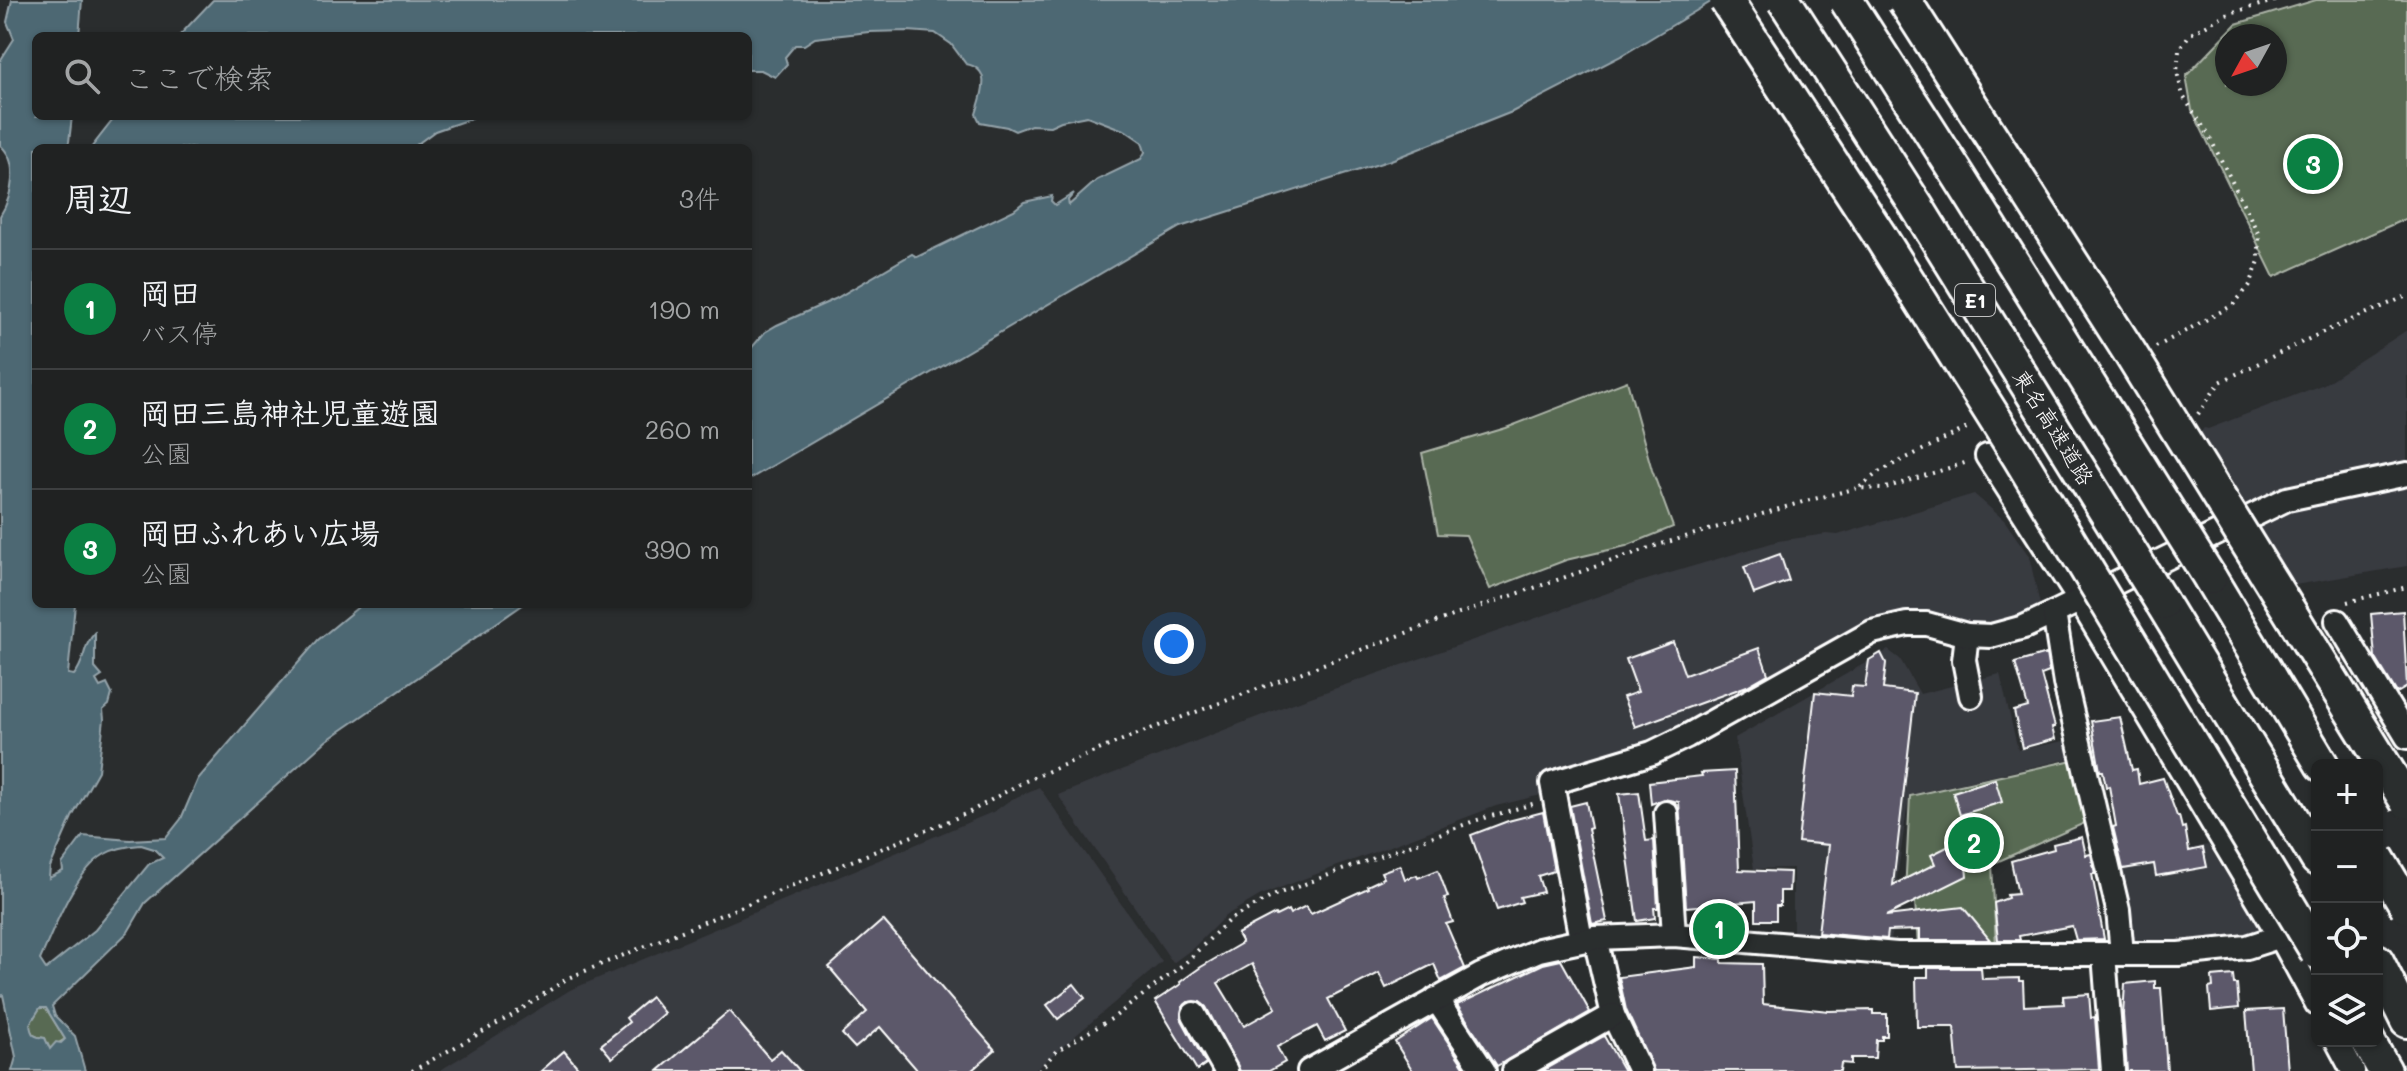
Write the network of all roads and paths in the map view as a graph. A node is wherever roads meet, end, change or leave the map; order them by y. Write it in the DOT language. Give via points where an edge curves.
graph roads {
  1 [pos="1726,0"];
  2 [pos="1784,0"];
  3 [pos="1846,0"];
  4 [pos="1904,0"];
  5 [pos="2278,0"];
  6 [pos="2407,296"];
  7 [pos="2146,352"];
  8 [pos="2220,382"];
  9 [pos="1979,423"];
  10 [pos="1987,456"];
  11 [pos="2407,474"];
  12 [pos="1858,488"];
  13 [pos="2407,587"];
  14 [pos="2080,601"];
  15 [pos="2054,613"];
  16 [pos="2337,621"];
  17 [pos="1967,635"];
  18 [pos="1971,696"];
  19 [pos="2407,737"];
  20 [pos="2318,759"];
  21 [pos="1551,802"];
  22 [pos="2407,802"];
  23 [pos="1660,825"];
  24 [pos="2311,849"];
  25 [pos="2383,867"];
  26 [pos="2407,892"];
  27 [pos="2383,901"];
  28 [pos="2407,907"];
  29 [pos="2311,927"];
  30 [pos="1674,935"];
  31 [pos="2281,938"];
  32 [pos="1588,939"];
  33 [pos="2311,942"];
  34 [pos="2113,954"];
  35 [pos="2383,970"];
  36 [pos="2383,972"];
  37 [pos="2311,993"];
  38 [pos="1436,999"];
  39 [pos="2407,1011"];
  40 [pos="1194,1014"];
  41 [pos="1613,1015"];
  42 [pos="2407,1021"];
  43 [pos="2340,1047"];
  44 [pos="2371,1047"];
  45 [pos="412,1071"];
  46 [pos="1039,1071"];
  47 [pos="1226,1071"];
  48 [pos="1309,1071"];
  49 [pos="1484,1071"];
  50 [pos="1514,1071"];
  51 [pos="1640,1071"];
  52 [pos="2113,1071"];
  53 [pos="2353,1071"];
  54 [pos="2385,1071"];
  1 -- 33 [label="highway, bridge" via="2019,457"];
  2 -- 24 [label="highway, 東名高速道路 / E1, bridge" via="2053,425"];
  3 -- 20 [label="highway, E1, bridge"];
  4 -- 22 [label="highway, bridge"];
  5 -- 7 [label="path" via="2226,14 2189,35 2179,51 2183,96 2259,235 2259,261 2250,285 2233,305"];
  6 -- 8 [label="path"];
  9 -- 12 [label="path" via="1880,471"];
  10 -- 12 [label="path" via="1882,489"];
  10 -- 14 [label="street"];
  11 -- 14 [label="street" via="2287,499"];
  12 -- 45 [label="path" via="1644,550 1132,736 1023,782 968,813 568,978"];
  13 -- 16 [label="path" via="2349,601 2331,610"];
  14 -- 15 [label="street"];
  14 -- 31 [label="street"];
  15 -- 17 [label="street" via="2005,633"];
  15 -- 34 [label="street" via="2118,910"];
  16 -- 19 [label="street"];
  17 -- 18 [label="street" via="1964,660"];
  17 -- 21 [label="street" via="1927,624 1872,632 1676,742 1552,783"];
  21 -- 32 [label="street"];
  21 -- 46 [label="path" via="1474,821 1244,911 1113,1018 1056,1051"];
  23 -- 30 [label="street"];
  25 -- 28 [label="highway, bridge"];
  26 -- 27 [label="street"];
  29 -- 31 [label="street"];
  30 -- 32 [label="street"];
  30 -- 34 [label="street" via="1897,954"];
  31 -- 34 [label="street" via="2208,953"];
  31 -- 37 [label="street"];
  32 -- 38 [label="street" via="1539,950"];
  32 -- 41 [label="street"];
  34 -- 52 [label="street"];
  35 -- 39 [label="highway"];
  36 -- 42 [label="highway"];
  38 -- 48 [label="street"];
  38 -- 49 [label="street"];
  40 -- 47 [label="street"];
  41 -- 50 [label="street"];
  41 -- 51 [label="street"];
  43 -- 53 [label="street"];
  44 -- 54 [label="highway"];
}
